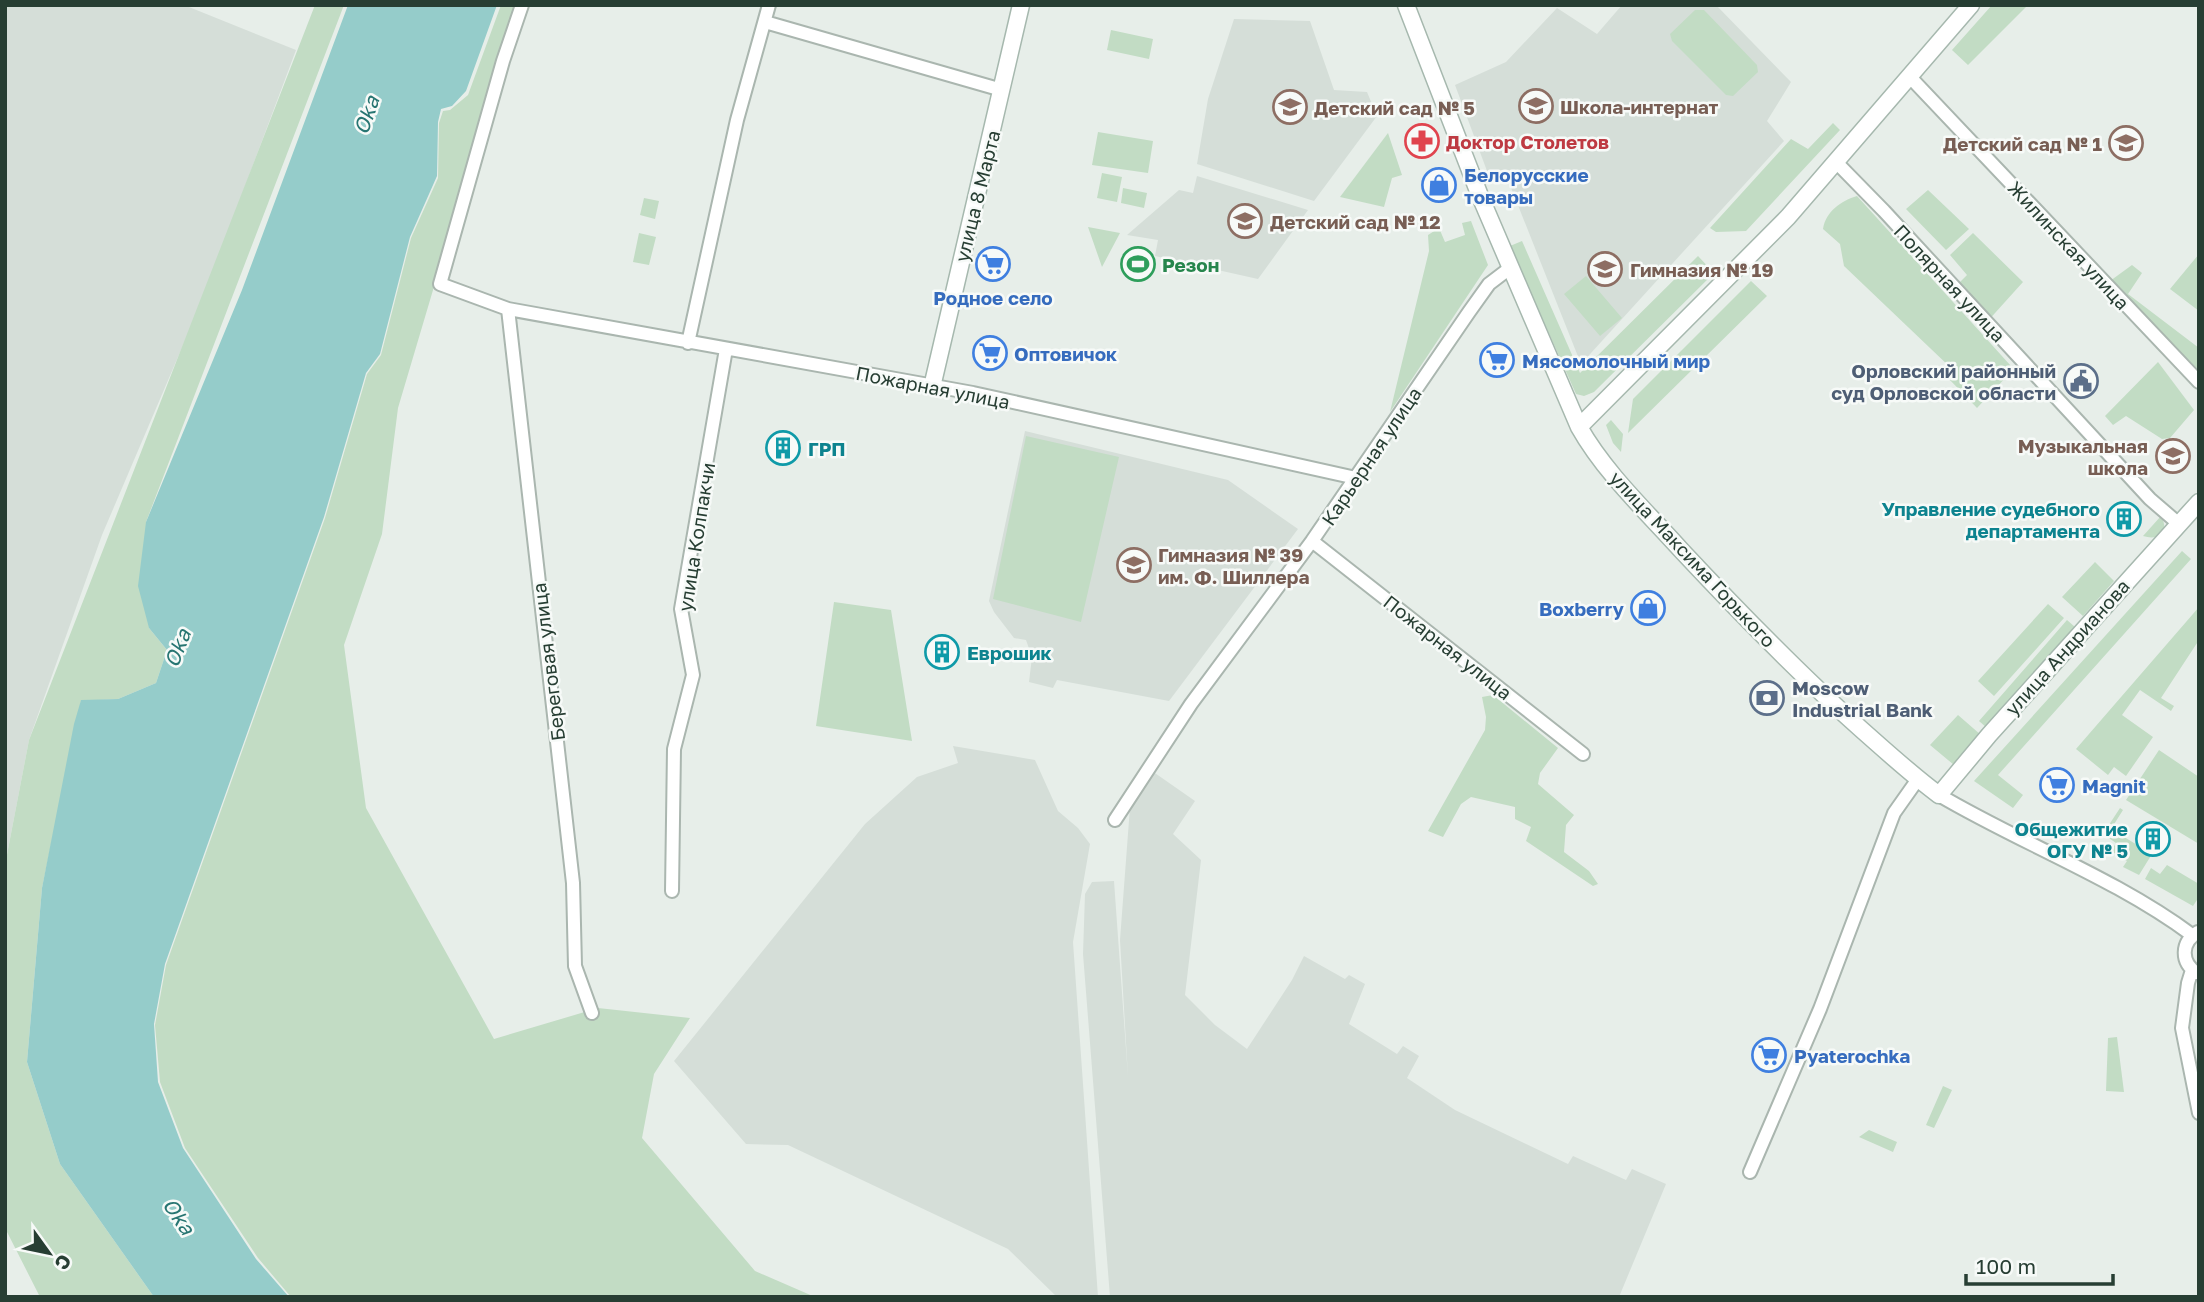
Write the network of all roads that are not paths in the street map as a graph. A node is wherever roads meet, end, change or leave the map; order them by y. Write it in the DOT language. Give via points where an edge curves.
graph roads {
  1 [pos="522,5"];
  2 [pos="769,5"];
  3 [pos="1021,5"];
  4 [pos="1406,5"];
  5 [pos="1971,5"];
  6 [pos="765,22"];
  7 [pos="1910,77"];
  8 [pos="1002,90"];
  9 [pos="1837,163"];
  10 [pos="1510,268"];
  11 [pos="508,309"];
  12 [pos="688,343"];
  13 [pos="726,349"];
  14 [pos="2199,382"];
  15 [pos="932,387"];
  16 [pos="1579,427"];
  17 [pos="1356,478"];
  18 [pos="2199,502"];
  19 [pos="2179,524"];
  20 [pos="1312,541"];
  21 [pos="1583,754"];
  22 [pos="1917,779"];
  23 [pos="1939,795"];
  24 [pos="1115,820"];
  25 [pos="672,891"];
  26 [pos="2196,934"];
  27 [pos="2195,971"];
  28 [pos="592,1013"];
  29 [pos="2199,1113"];
  30 [pos="1750,1172"];
  1 -- 11 [label="street, Пожарная улица" via="440,284"];
  2 -- 6 [label="street"];
  3 -- 8 [label="street, улица 8 Марта"];
  4 -- 10 [label="street, улица Максима Горького"];
  5 -- 7 [label="street"];
  6 -- 8 [label="street"];
  6 -- 12 [label="street" via="737,120"];
  7 -- 9 [label="street"];
  7 -- 14 [label="street, Жилинская улица"];
  8 -- 15 [label="street, улица 8 Марта"];
  9 -- 16 [label="street"];
  9 -- 19 [label="street, Полярная улица" via="2150,499"];
  10 -- 16 [label="street, улица Максима Горького"];
  10 -- 17 [label="street, Карьерная улица" via="1489,284"];
  11 -- 12 [label="street, Пожарная улица"];
  11 -- 28 [label="street, Береговая улица" via="573,883 575,966"];
  12 -- 13 [label="street, Пожарная улица"];
  13 -- 15 [label="street, Пожарная улица"];
  13 -- 25 [label="street, улица Колпакчи" via="681,610 693,675 674,749"];
  15 -- 17 [label="street, Пожарная улица"];
  16 -- 22 [label="street, улица Максима Горького" via="1634,499 1737,610"];
  17 -- 20 [label="street, Карьерная улица"];
  18 -- 19 [label="street, улица Андрианова"];
  19 -- 23 [label="street, улица Андрианова"];
  20 -- 21 [label="street, Пожарная улица"];
  20 -- 24 [label="street, Карьерная улица" via="1191,704"];
  22 -- 23 [label="street, улица Максима Горького"];
  22 -- 30 [label="street" via="1894,813 1820,1009"];
  23 -- 26 [label="street, улица Максима Горького"];
  26 -- 27 [label="street" via="2184,952"];
  27 -- 29 [label="street" via="2188,983 2182,1028"];
}
